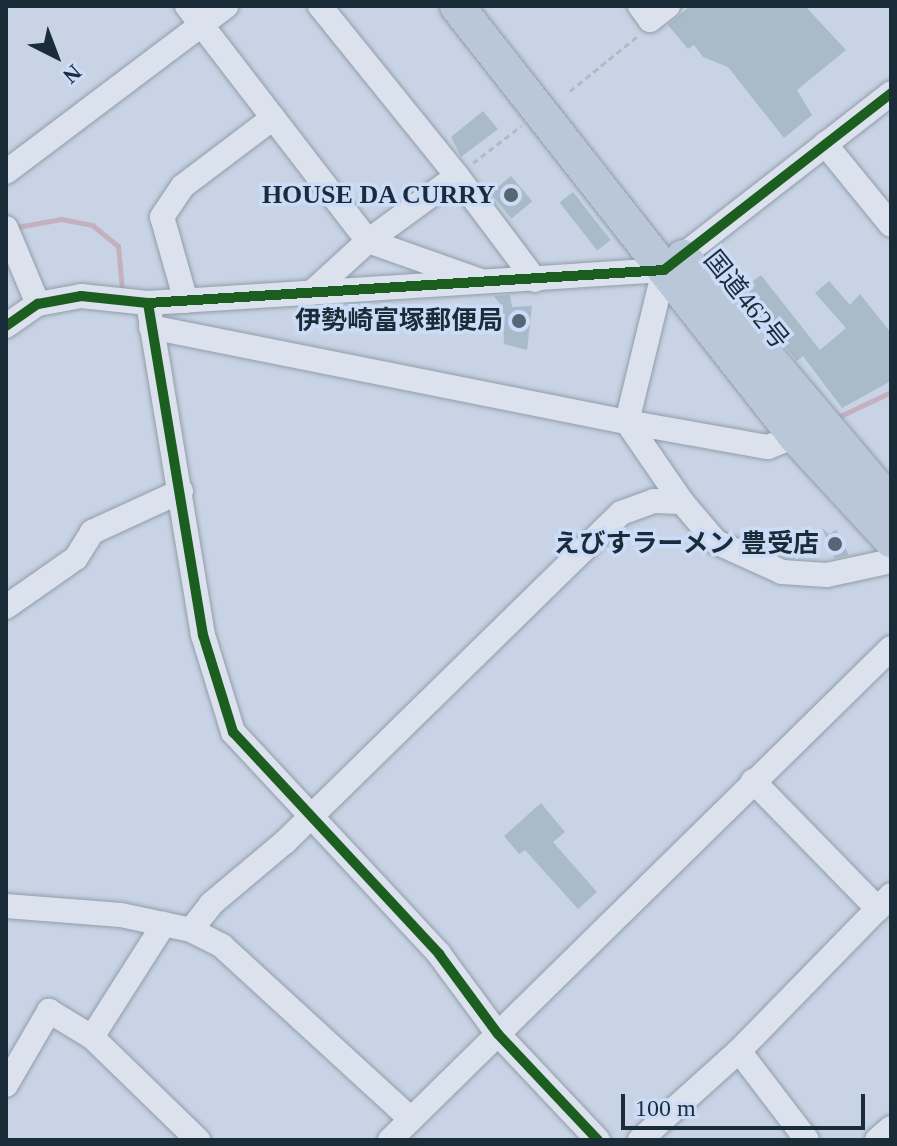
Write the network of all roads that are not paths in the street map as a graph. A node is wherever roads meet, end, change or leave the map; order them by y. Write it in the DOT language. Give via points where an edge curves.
graph roads {
  1 [pos="226,6"];
  2 [pos="320,6"];
  3 [pos="457,6"];
  4 [pos="483,6"];
  5 [pos="194,16"];
  6 [pos="891,93"];
  7 [pos="273,118"];
  8 [pos="825,144"];
  9 [pos="6,172"];
  10 [pos="457,176"];
  11 [pos="891,225"];
  12 [pos="6,228"];
  13 [pos="368,241"];
  14 [pos="673,263"];
  15 [pos="535,280"];
  16 [pos="483,283"];
  17 [pos="311,293"];
  18 [pos="186,301"];
  19 [pos="38,304"];
  20 [pos="150,315"];
  21 [pos="6,326"];
  22 [pos="628,417"];
  23 [pos="795,436"];
  24 [pos="181,491"];
  25 [pos="682,502"];
  26 [pos="891,504"];
  27 [pos="891,540"];
  28 [pos="891,561"];
  29 [pos="6,607"];
  30 [pos="891,648"];
  31 [pos="753,781"];
  32 [pos="312,813"];
  33 [pos="884,902"];
  34 [pos="6,906"];
  35 [pos="164,924"];
  36 [pos="191,930"];
  37 [pos="498,1034"];
  38 [pos="92,1037"];
  39 [pos="739,1051"];
  40 [pos="6,1085"];
  41 [pos="411,1119"];
  42 [pos="891,1128"];
  43 [pos="198,1140"];
  44 [pos="390,1140"];
  45 [pos="598,1140"];
  46 [pos="640,1140"];
  47 [pos="807,1140"];
  48 [pos="877,1140"];
  1 -- 5 [label="street"];
  2 -- 10 [label="street"];
  3 -- 14 [label="highway, 国道462号"];
  4 -- 14 [label="highway, 国道462号"];
  5 -- 7 [label="street"];
  5 -- 9 [label="street"];
  6 -- 8 [label="street"];
  7 -- 13 [label="street"];
  7 -- 18 [label="street" via="183,186 162,217"];
  8 -- 11 [label="street"];
  8 -- 14 [label="street"];
  10 -- 13 [label="street"];
  10 -- 15 [label="street"];
  12 -- 19 [label="street"];
  13 -- 16 [label="street"];
  13 -- 17 [label="street"];
  14 -- 15 [label="street"];
  14 -- 22 [label="street"];
  14 -- 23 [label="highway, 国道462号"];
  14 -- 26 [label="highway, 国道462号"];
  15 -- 16 [label="street"];
  16 -- 17 [label="street"];
  17 -- 18 [label="street"];
  18 -- 20 [label="street"];
  19 -- 20 [label="street" via="81,296"];
  19 -- 21 [label="street"];
  20 -- 22 [label="street"];
  20 -- 24 [label="street"];
  22 -- 23 [label="street" via="768,447"];
  22 -- 25 [label="street"];
  23 -- 27 [label="highway, 国道462号"];
  24 -- 29 [label="street" via="92,532 76,558"];
  24 -- 32 [label="street" via="203,635 233,732"];
  25 -- 28 [label="street" via="716,542 782,572 827,575"];
  25 -- 32 [label="street" via="654,501 621,513"];
  30 -- 31 [label="street"];
  31 -- 33 [label="street"];
  31 -- 37 [label="street"];
  32 -- 36 [label="street" via="211,904"];
  32 -- 37 [label="street" via="439,954"];
  33 -- 39 [label="street"];
  34 -- 35 [label="street"];
  35 -- 36 [label="street"];
  35 -- 38 [label="street"];
  36 -- 41 [label="street" via="222,946"];
  37 -- 41 [label="street"];
  37 -- 45 [label="street"];
  38 -- 40 [label="street" via="49,1011"];
  38 -- 43 [label="street"];
  39 -- 46 [label="street"];
  39 -- 47 [label="street"];
  41 -- 44 [label="street"];
  42 -- 48 [label="street"];
}
